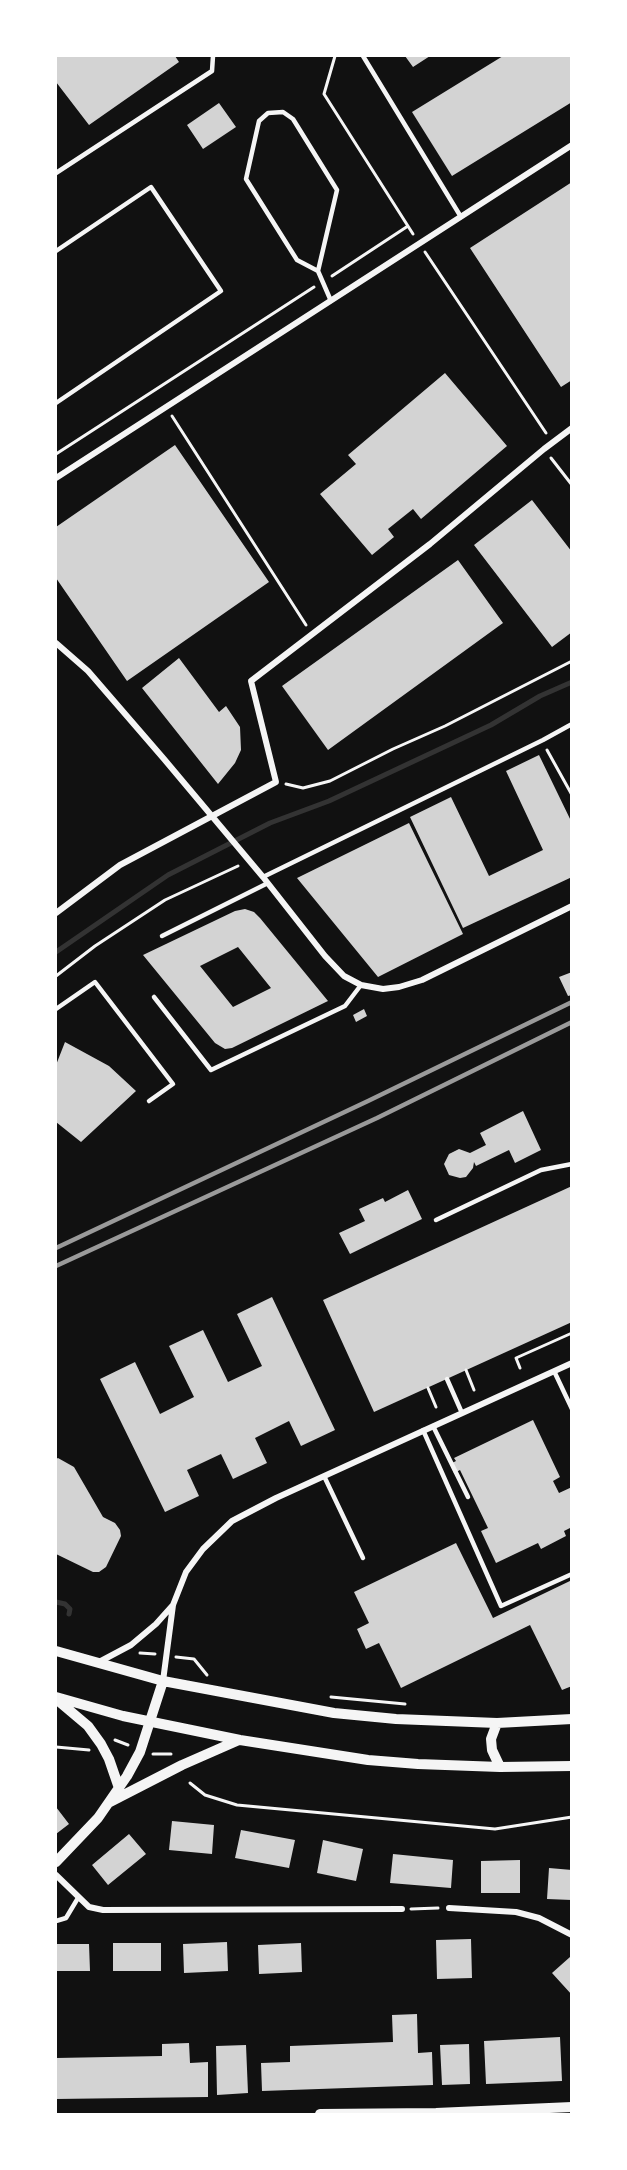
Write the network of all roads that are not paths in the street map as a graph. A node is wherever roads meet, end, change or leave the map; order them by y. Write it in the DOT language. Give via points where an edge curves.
graph roads {
  1 [pos="213,56"];
  2 [pos="363,56"];
  3 [pos="572,145"];
  4 [pos="56,172"];
  5 [pos="461,217"];
  6 [pos="56,251"];
  7 [pos="318,271"];
  8 [pos="331,301"];
  9 [pos="56,403"];
  10 [pos="572,428"];
  11 [pos="56,478"];
  12 [pos="56,643"];
  13 [pos="572,724"];
  14 [pos="211,816"];
  15 [pos="265,880"];
  16 [pos="572,906"];
  17 [pos="56,913"];
  18 [pos="162,936"];
  19 [pos="361,985"];
  20 [pos="154,997"];
  21 [pos="56,1009"];
  22 [pos="149,1101"];
  23 [pos="572,1164"];
  24 [pos="436,1220"];
  25 [pos="572,1363"];
  26 [pos="554,1371"];
  27 [pos="447,1379"];
  28 [pos="572,1408"];
  29 [pos="462,1413"];
  30 [pos="432,1426"];
  31 [pos="423,1430"];
  32 [pos="324,1476"];
  33 [pos="468,1497"];
  34 [pos="363,1558"];
  35 [pos="572,1574"];
  36 [pos="173,1605"];
  37 [pos="56,1651"];
  38 [pos="97,1663"];
  39 [pos="163,1682"];
  40 [pos="56,1698"];
  41 [pos="572,1719"];
  42 [pos="151,1722"];
  43 [pos="497,1723"];
  44 [pos="240,1740"];
  45 [pos="572,1766"];
  46 [pos="500,1767"];
  47 [pos="119,1788"];
  48 [pos="108,1804"];
  49 [pos="56,1862"];
  50 [pos="56,1875"];
  51 [pos="78,1898"];
  52 [pos="448,1908"];
  53 [pos="402,1909"];
  54 [pos="56,1921"];
  55 [pos="572,1935"];
  56 [pos="572,2107"];
  57 [pos="320,2115"];
  1 -- 4 [label="lane" via="212,71"];
  2 -- 5 [label="lane"];
  3 -- 5 [label="street"];
  5 -- 8 [label="street"];
  6 -- 9 [label="lane" via="151,187 221,291"];
  7 -- 7 [label="lane" via="297,260 246,179 259,121 268,113 283,112 292,119 337,190"];
  7 -- 8 [label="lane"];
  8 -- 11 [label="street"];
  10 -- 14 [label="street" via="430,544 251,681 276,782"];
  12 -- 14 [label="street" via="88,670"];
  13 -- 15 [label="lane"];
  14 -- 15 [label="street"];
  14 -- 17 [label="street" via="120,865"];
  15 -- 18 [label="lane"];
  15 -- 19 [label="street" via="344,976"];
  16 -- 19 [label="street" via="422,980 383,989"];
  19 -- 20 [label="lane" via="345,1006 212,1070"];
  21 -- 22 [label="lane" via="95,982 173,1084"];
  23 -- 24 [label="lane" via="541,1170"];
  25 -- 26 [label="street"];
  26 -- 28 [label="lane"];
  26 -- 29 [label="street"];
  27 -- 29 [label="lane"];
  29 -- 30 [label="street"];
  30 -- 31 [label="street"];
  30 -- 33 [label="lane"];
  31 -- 32 [label="street"];
  31 -- 35 [label="lane" via="501,1606"];
  32 -- 34 [label="lane"];
  32 -- 36 [label="street" via="224,1527 186,1572"];
  36 -- 38 [label="street" via="131,1644"];
  36 -- 39 [label="street"];
  37 -- 38 [label="street"];
  38 -- 39 [label="street"];
  39 -- 42 [label="street"];
  39 -- 43 [label="street" via="334,1713"];
  40 -- 42 [label="street"];
  40 -- 47 [label="street" via="88,1726 101,1744"];
  41 -- 43 [label="street"];
  42 -- 44 [label="street"];
  42 -- 47 [label="street" via="140,1752"];
  43 -- 46 [label="street" via="491,1739"];
  44 -- 46 [label="street" via="368,1760"];
  44 -- 48 [label="street"];
  45 -- 46 [label="street"];
  47 -- 48 [label="street"];
  48 -- 49 [label="street"];
  50 -- 51 [label="street"];
  51 -- 53 [label="street" via="89,1907 103,1910"];
  51 -- 54 [label="lane" via="66,1918"];
  52 -- 55 [label="street" via="516,1912 539,1918"];
  56 -- 57 [label="street"];
}
